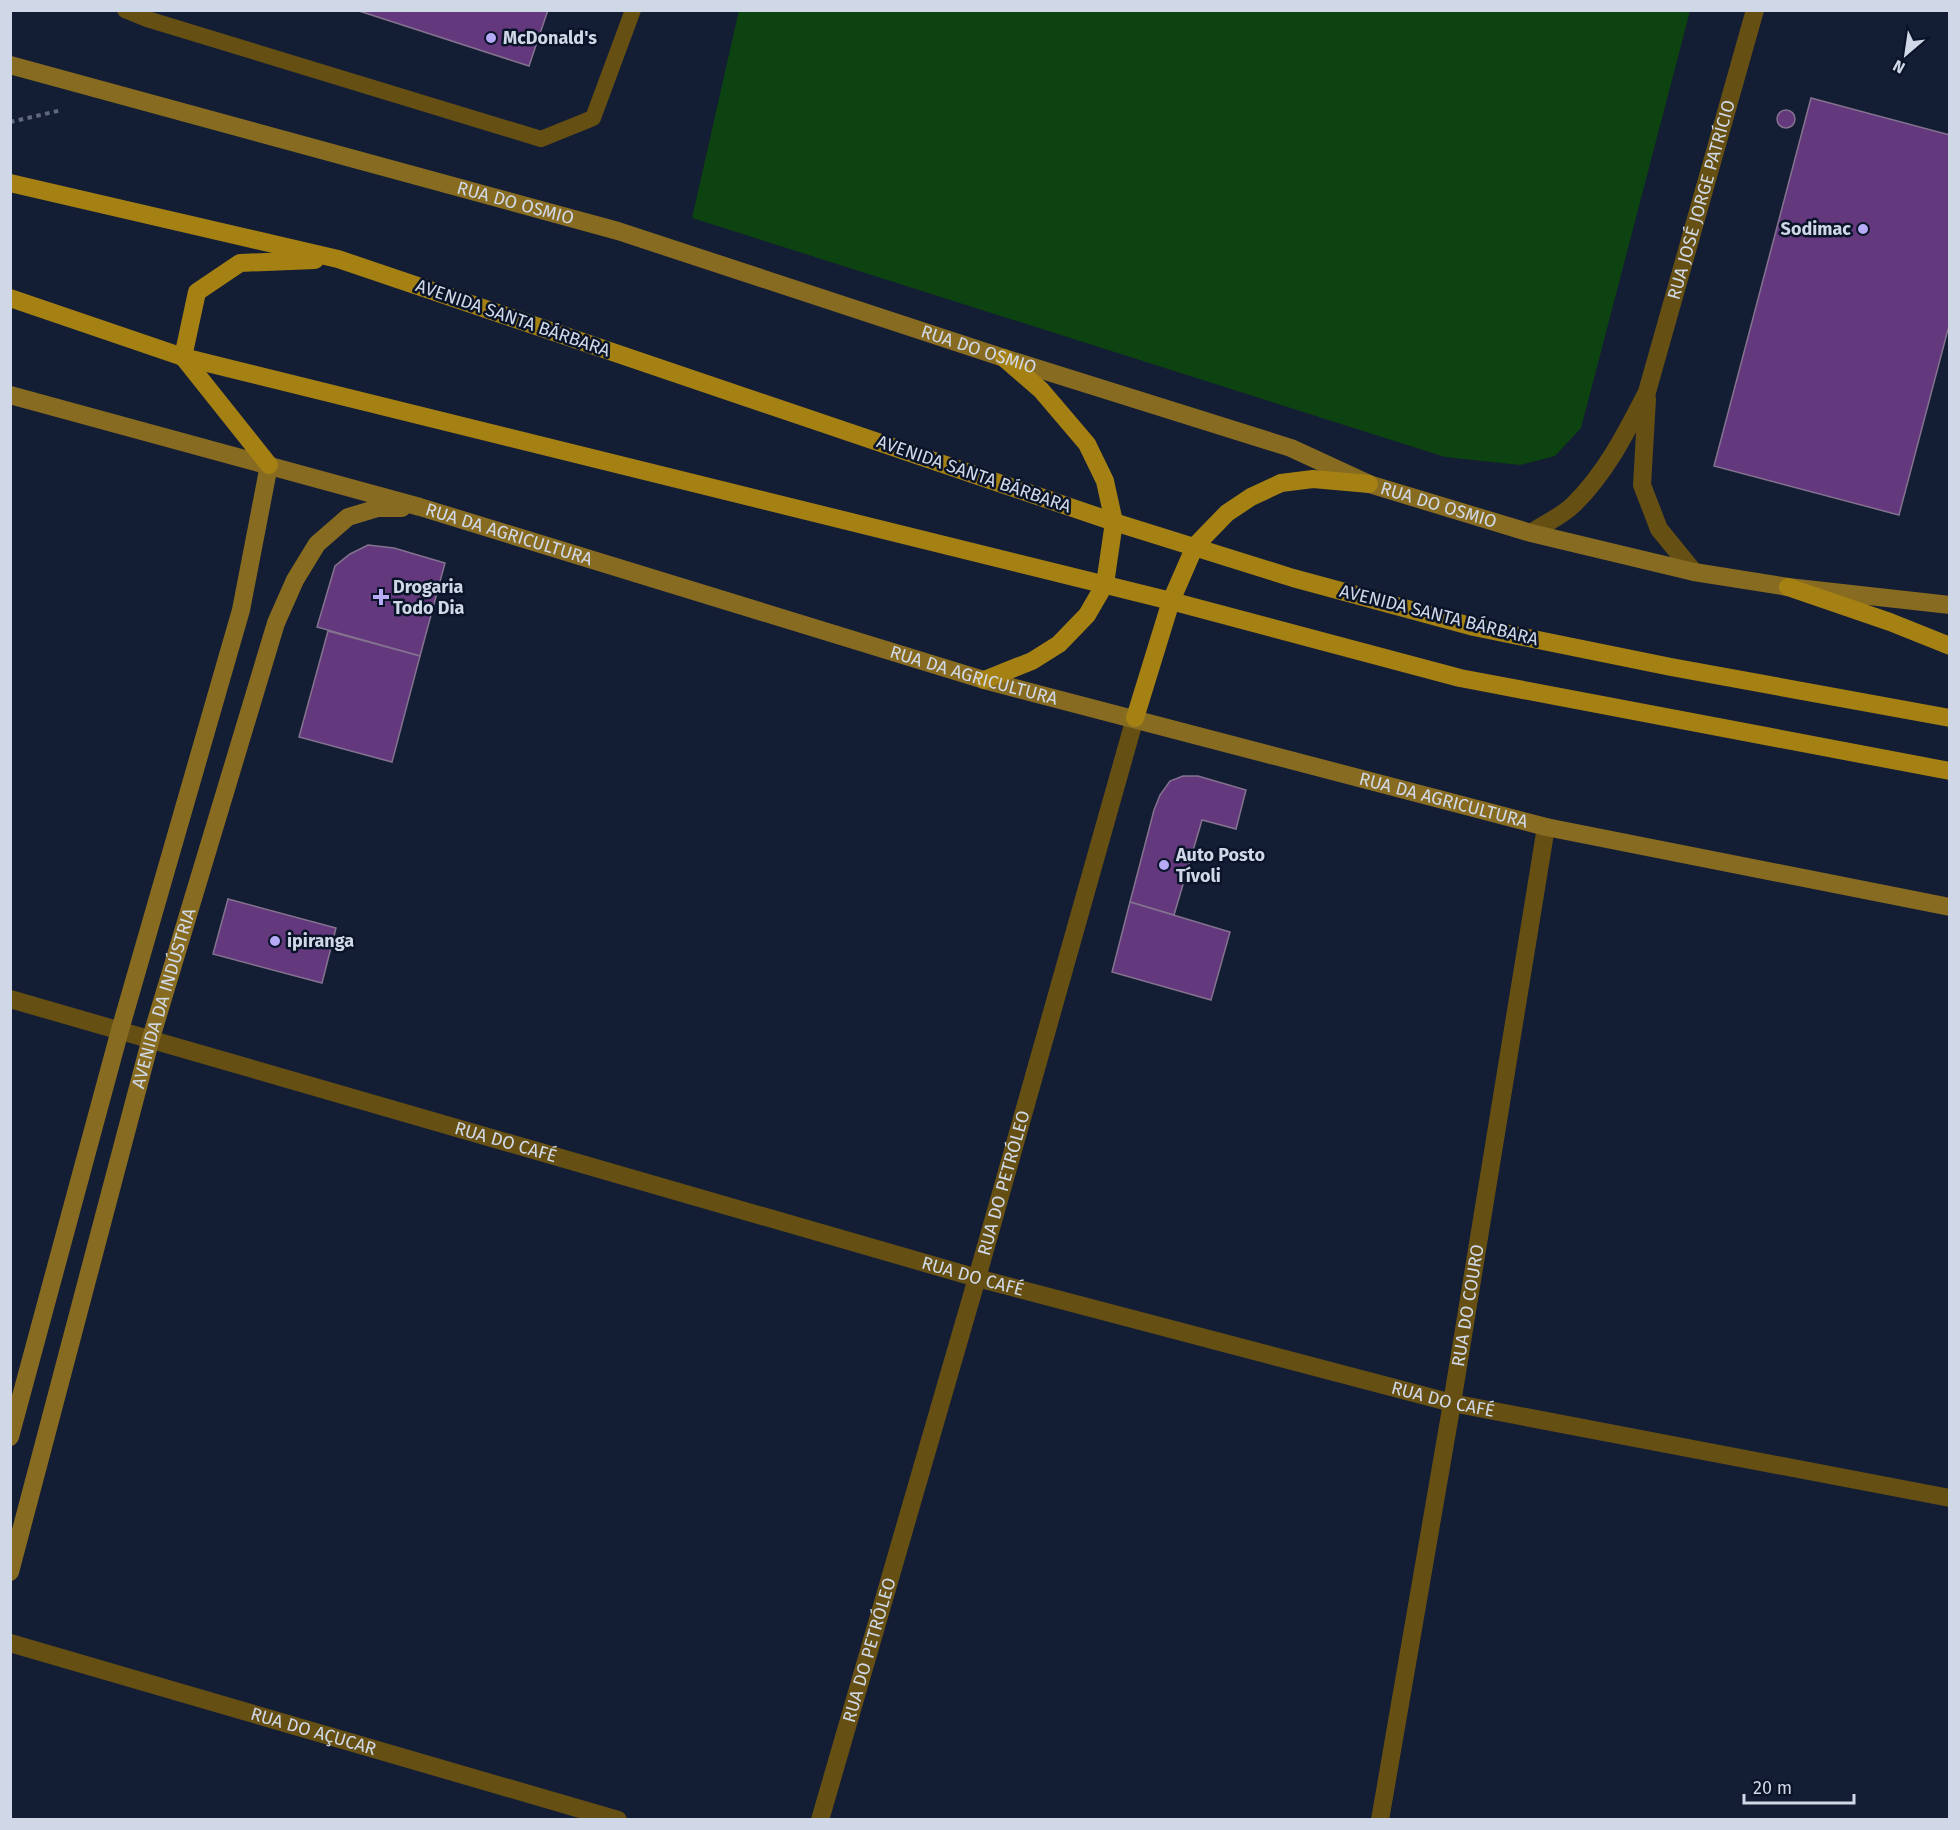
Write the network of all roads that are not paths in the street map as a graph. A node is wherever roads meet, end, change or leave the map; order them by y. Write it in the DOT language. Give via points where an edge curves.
graph roads {
  1 [pos="125,10"];
  2 [pos="633,10"];
  3 [pos="1755,10"];
  4 [pos="10,64"];
  5 [pos="10,183"];
  6 [pos="338,259"];
  7 [pos="10,298"];
  8 [pos="183,357"];
  9 [pos="1004,358"];
  10 [pos="1647,392"];
  11 [pos="10,395"];
  12 [pos="269,465"];
  13 [pos="1369,484"];
  14 [pos="420,507"];
  15 [pos="1114,522"];
  16 [pos="1531,533"];
  17 [pos="1195,546"];
  18 [pos="1694,572"];
  19 [pos="1105,584"];
  20 [pos="1788,587"];
  21 [pos="1171,601"];
  22 [pos="1950,605"];
  23 [pos="1950,646"];
  24 [pos="984,680"];
  25 [pos="1134,718"];
  26 [pos="1950,718"];
  27 [pos="1950,771"];
  28 [pos="1546,827"];
  29 [pos="1950,907"];
  30 [pos="10,999"];
  31 [pos="120,1030"];
  32 [pos="151,1038"];
  33 [pos="977,1278"];
  34 [pos="1452,1403"];
  35 [pos="10,1437"];
  36 [pos="1950,1498"];
  37 [pos="10,1572"];
  38 [pos="10,1643"];
  39 [pos="618,1820"];
  40 [pos="820,1820"];
  41 [pos="1380,1820"];
  1 -- 2 [label="lane" via="147,20 541,139 593,118"];
  3 -- 10 [label="street, RUA JOSÉ JORGE PATRÍCIO"];
  4 -- 9 [label="street, RUA DO OSMIO" via="618,231"];
  5 -- 6 [label="main road, AVENIDA SANTA BÁRBARA"];
  6 -- 8 [label="main road" via="240,263 197,292"];
  6 -- 15 [label="main road, AVENIDA SANTA BÁRBARA"];
  7 -- 8 [label="main road"];
  8 -- 12 [label="main road"];
  8 -- 19 [label="main road"];
  9 -- 13 [label="street, RUA DO OSMIO" via="1291,448"];
  9 -- 15 [label="main road" via="1041,390 1086,444 1105,481"];
  10 -- 16 [label="street, RUA JOSÉ JORGE PATRÍCIO" via="1600,473 1572,506"];
  10 -- 18 [label="street, RUA JOSÉ JORGE PATRÍCIO" via="1642,485 1659,529"];
  11 -- 12 [label="street, RUA DA AGRICULTURA"];
  12 -- 14 [label="street, RUA DA AGRICULTURA"];
  12 -- 31 [label="street, AVENIDA DA INDÚSTRIA" via="241,610"];
  13 -- 16 [label="street, RUA DO OSMIO"];
  13 -- 17 [label="main road" via="1313,479 1281,483 1227,513"];
  14 -- 24 [label="street, RUA DA AGRICULTURA"];
  14 -- 32 [label="street, AVENIDA DA INDÚSTRIA" via="378,508 348,517 317,544 295,580 276,622"];
  15 -- 17 [label="main road, AVENIDA SANTA BÁRBARA"];
  15 -- 19 [label="main road"];
  16 -- 18 [label="street, RUA DO OSMIO"];
  17 -- 21 [label="main road"];
  17 -- 26 [label="main road, AVENIDA SANTA BÁRBARA" via="1293,578 1474,627"];
  18 -- 20 [label="street, RUA DO OSMIO"];
  19 -- 21 [label="main road"];
  19 -- 24 [label="main road" via="1088,615 1059,644 1032,661"];
  20 -- 22 [label="street, RUA DO OSMIO"];
  20 -- 23 [label="main road"];
  21 -- 25 [label="main road"];
  21 -- 27 [label="main road" via="1460,678"];
  24 -- 25 [label="street, RUA DA AGRICULTURA"];
  25 -- 28 [label="street, RUA DA AGRICULTURA"];
  25 -- 33 [label="street, RUA DO PETRÓLEO"];
  28 -- 29 [label="street, RUA DA AGRICULTURA"];
  28 -- 34 [label="street, RUA DO COURO"];
  30 -- 31 [label="street, RUA DO CAFÉ"];
  31 -- 32 [label="street, RUA DO CAFÉ"];
  31 -- 35 [label="street, AVENIDA DA INDÚSTRIA"];
  32 -- 33 [label="street, RUA DO CAFÉ"];
  32 -- 37 [label="street, AVENIDA DA INDÚSTRIA"];
  33 -- 34 [label="street, RUA DO CAFÉ"];
  33 -- 40 [label="street, RUA DO PETRÓLEO"];
  34 -- 36 [label="street, RUA DO CAFÉ"];
  34 -- 41 [label="street, RUA DO COURO"];
  38 -- 39 [label="street, RUA DO AÇUCAR"];
}
